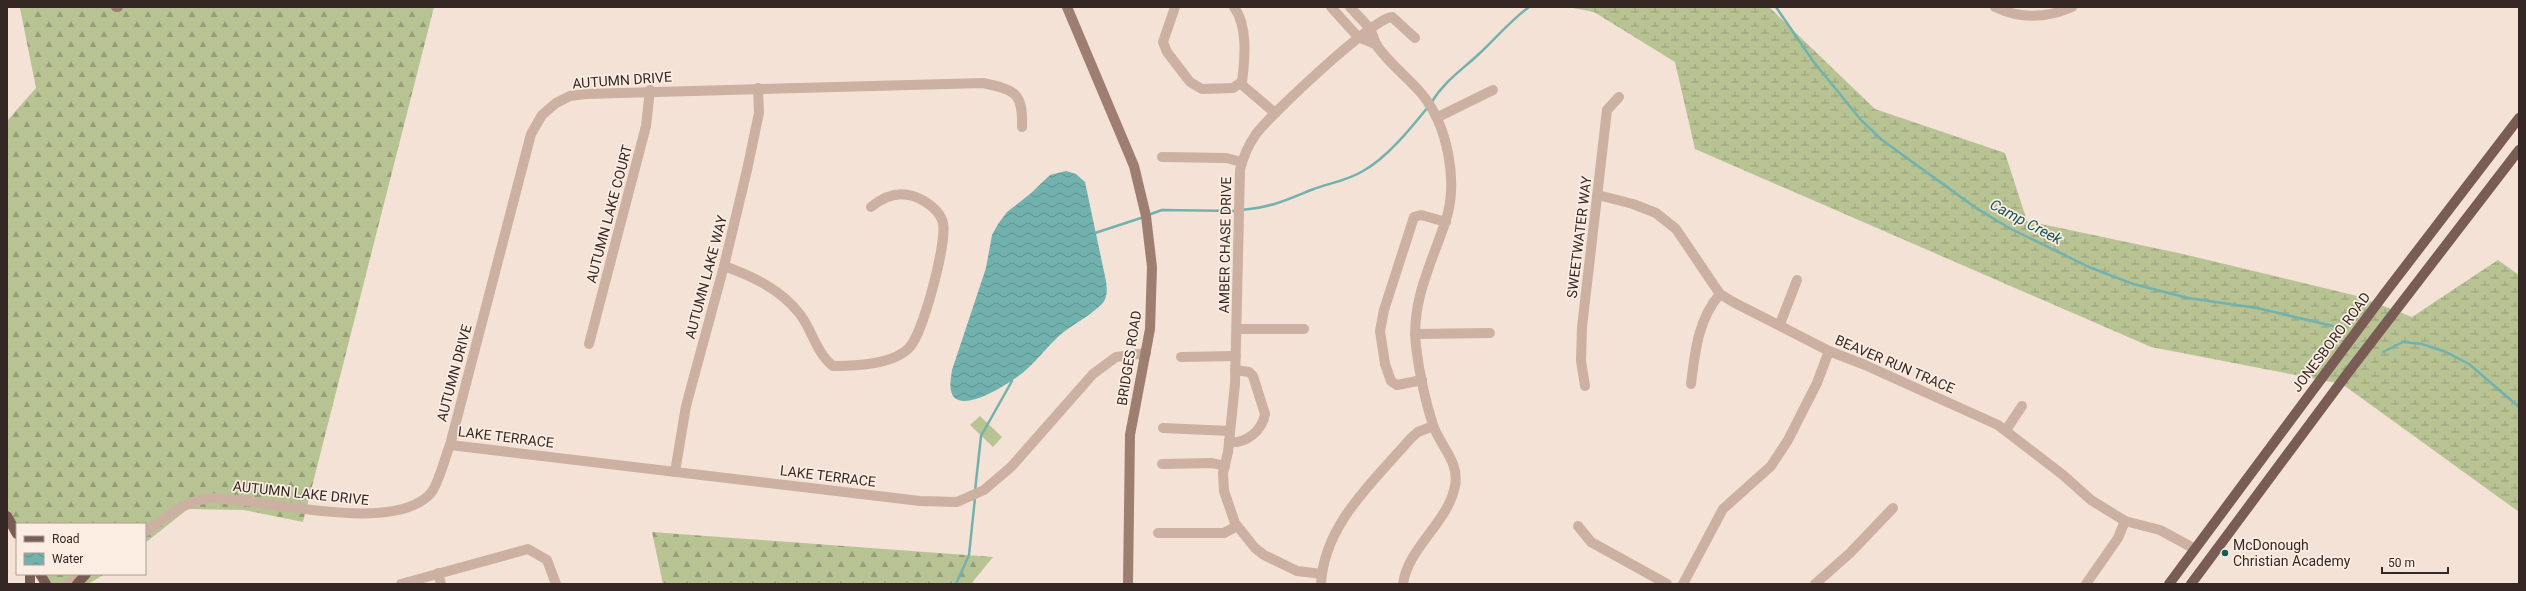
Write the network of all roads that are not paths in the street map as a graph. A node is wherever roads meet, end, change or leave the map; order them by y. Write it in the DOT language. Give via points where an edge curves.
graph roads {
  1 [pos="1066,7"];
  2 [pos="1175,7"];
  3 [pos="1234,7"];
  4 [pos="1331,7"];
  5 [pos="1350,7"];
  6 [pos="1995,7"];
  7 [pos="2072,7"];
  8 [pos="1370,29"];
  9 [pos="1358,37"];
  10 [pos="1415,38"];
  11 [pos="1377,45"];
  12 [pos="1241,84"];
  13 [pos="758,88"];
  14 [pos="650,90"];
  15 [pos="1493,90"];
  16 [pos="1619,97"];
  17 [pos="1276,113"];
  18 [pos="1438,116"];
  19 [pos="2519,118"];
  20 [pos="1022,127"];
  21 [pos="2519,150"];
  22 [pos="1162,157"];
  23 [pos="1242,162"];
  24 [pos="1598,195"];
  25 [pos="871,207"];
  26 [pos="1446,222"];
  27 [pos="724,266"];
  28 [pos="1797,280"];
  29 [pos="1720,294"];
  30 [pos="1780,324"];
  31 [pos="1237,329"];
  32 [pos="1304,329"];
  33 [pos="1490,333"];
  34 [pos="1415,334"];
  35 [pos="589,344"];
  36 [pos="1829,351"];
  37 [pos="1146,353"];
  38 [pos="1236,356"];
  39 [pos="1180,357"];
  40 [pos="1235,370"];
  41 [pos="1422,380"];
  42 [pos="1691,384"];
  43 [pos="1585,386"];
  44 [pos="2022,406"];
  45 [pos="1433,426"];
  46 [pos="1163,428"];
  47 [pos="2006,430"];
  48 [pos="1230,431"];
  49 [pos="1229,442"];
  50 [pos="450,445"];
  51 [pos="1162,464"];
  52 [pos="1224,466"];
  53 [pos="675,472"];
  54 [pos="1893,508"];
  55 [pos="7,516"];
  56 [pos="2125,521"];
  57 [pos="1237,526"];
  58 [pos="1578,526"];
  59 [pos="146,531"];
  60 [pos="16,532"];
  61 [pos="1158,533"];
  62 [pos="2195,549"];
  63 [pos="438,574"];
  64 [pos="41,575"];
  65 [pos="83,575"];
  66 [pos="84,575"];
  67 [pos="1321,579"];
  68 [pos="46,584"];
  69 [pos="69,584"];
  70 [pos="77,584"];
  71 [pos="401,584"];
  72 [pos="442,584"];
  73 [pos="556,584"];
  74 [pos="1128,584"];
  75 [pos="1403,584"];
  76 [pos="1667,584"];
  77 [pos="1683,584"];
  78 [pos="1815,584"];
  79 [pos="2086,584"];
  80 [pos="2169,584"];
  81 [pos="2191,584"];
  1 -- 37 [label="street, BRIDGES ROAD" via="1134,166 1146,216 1152,267 1150,329"];
  2 -- 12 [label="street" via="1163,42 1167,52 1190,82 1202,89 1233,88"];
  3 -- 12 [label="street" via="1239,14 1243,30"];
  4 -- 9 [label="street"];
  5 -- 8 [label="street"];
  6 -- 7 [label="street" via="2010,13 2030,16 2052,14"];
  8 -- 9 [label="street, AMBER CHASE DRIVE"];
  8 -- 10 [label="street, AMBER CHASE DRIVE" via="1392,17"];
  8 -- 11 [label="street"];
  9 -- 11 [label="street"];
  9 -- 17 [label="street, AMBER CHASE DRIVE"];
  11 -- 18 [label="street"];
  12 -- 17 [label="street"];
  13 -- 14 [label="street, AUTUMN DRIVE"];
  13 -- 20 [label="street, AUTUMN DRIVE" via="983,83 1008,88 1018,95 1022,106"];
  13 -- 27 [label="street, AUTUMN LAKE WAY" via="759,113"];
  14 -- 35 [label="street, AUTUMN LAKE COURT" via="646,126"];
  14 -- 50 [label="street, AUTUMN DRIVE" via="570,96 556,103 542,116 531,134"];
  15 -- 18 [label="street"];
  16 -- 24 [label="street, SWEETWATER WAY" via="1607,110"];
  17 -- 23 [label="street, AMBER CHASE DRIVE" via="1253,138"];
  18 -- 26 [label="street" via="1450,168"];
  19 -- 62 [label="main road, JONESBORO ROAD"];
  21 -- 81 [label="main road" via="2350,370"];
  22 -- 23 [label="street, AMBER CHASE DRIVE" via="1226,158"];
  23 -- 31 [label="street, AMBER CHASE DRIVE" via="1238,189"];
  24 -- 29 [label="street, BEAVER RUN TRACE" via="1656,213 1676,229"];
  24 -- 43 [label="street, SWEETWATER WAY" via="1582,327 1581,361"];
  25 -- 27 [label="street" via="880,200 905,194 922,199 935,209 943,222 944,234 939,258 921,325 909,348 896,356 873,363 833,366 824,360 799,312 755,277"];
  26 -- 34 [label="street" via="1418,298"];
  26 -- 41 [label="street" via="1420,215 1414,217 1382,322 1382,351 1391,381 1397,384"];
  27 -- 53 [label="street, AUTUMN LAKE WAY" via="686,406"];
  28 -- 30 [label="street"];
  29 -- 30 [label="street, BEAVER RUN TRACE"];
  29 -- 42 [label="street" via="1709,307 1702,323"];
  30 -- 36 [label="street, BEAVER RUN TRACE"];
  31 -- 32 [label="street, AMBER CHASE DRIVE"];
  31 -- 38 [label="street, AMBER CHASE DRIVE"];
  33 -- 34 [label="street"];
  34 -- 41 [label="street"];
  36 -- 47 [label="street, BEAVER RUN TRACE" via="1958,406"];
  36 -- 77 [label="street" via="1817,383 1788,440 1771,466 1723,509"];
  37 -- 53 [label="street, LAKE TERRACE" via="1116,357 1093,374 1011,467 984,490 957,502 920,501"];
  37 -- 74 [label="street, BRIDGES ROAD" via="1130,435"];
  38 -- 39 [label="street"];
  38 -- 40 [label="street, AMBER CHASE DRIVE"];
  40 -- 48 [label="street, AMBER CHASE DRIVE"];
  40 -- 49 [label="street" via="1247,371 1253,376 1265,414 1249,438 1243,442"];
  41 -- 45 [label="street"];
  44 -- 47 [label="street"];
  45 -- 67 [label="street, AMBER CHASE DRIVE" via="1411,438 1340,523 1328,546"];
  45 -- 75 [label="street" via="1454,463 1455,487 1446,508 1406,570"];
  46 -- 48 [label="street"];
  47 -- 56 [label="street, BEAVER RUN TRACE" via="2091,500"];
  48 -- 49 [label="street, AMBER CHASE DRIVE"];
  49 -- 52 [label="street, AMBER CHASE DRIVE"];
  50 -- 53 [label="street, LAKE TERRACE"];
  50 -- 59 [label="street, AUTUMN LAKE DRIVE" via="431,493 413,505 392,512 366,515 204,498 183,506"];
  51 -- 52 [label="street" via="1212,463"];
  52 -- 57 [label="street, AMBER CHASE DRIVE" via="1224,491"];
  54 -- 78 [label="street" via="1850,553"];
  55 -- 60 [label="main road"];
  56 -- 62 [label="street, BEAVER RUN TRACE" via="2160,530"];
  56 -- 79 [label="street" via="2118,538"];
  57 -- 61 [label="street" via="1224,533"];
  57 -- 67 [label="street, AMBER CHASE DRIVE" via="1250,544 1264,555"];
  58 -- 76 [label="street" via="1591,542"];
  62 -- 80 [label="main road, JONESBORO ROAD"];
  63 -- 71 [label="street"];
  63 -- 72 [label="street"];
  63 -- 73 [label="street" via="528,549 547,560"];
  64 -- 68 [label="main road"];
  65 -- 69 [label="street"];
  66 -- 70 [label="main road"];
}
